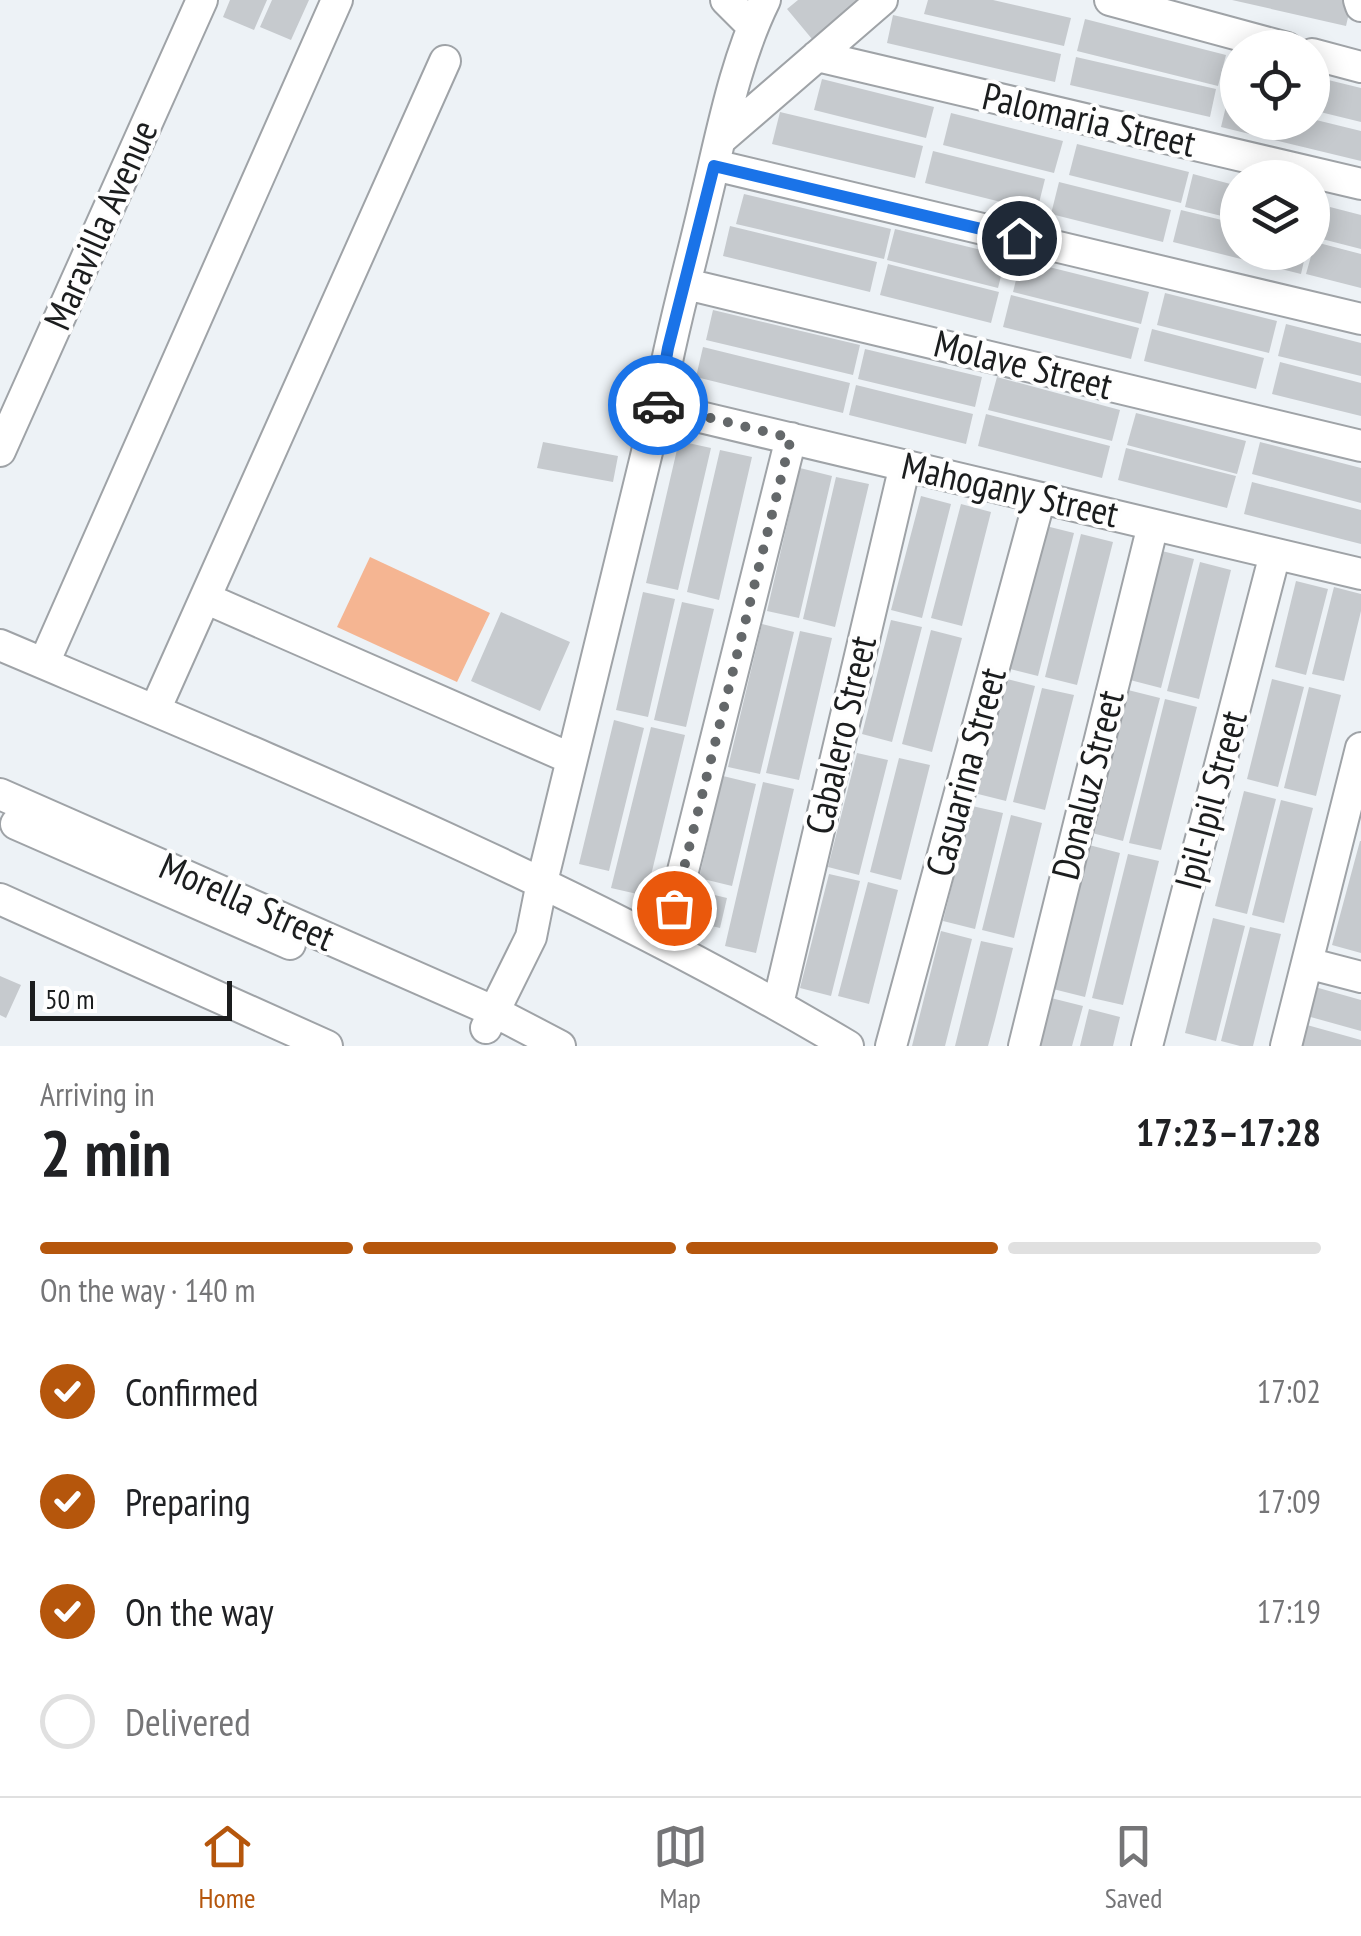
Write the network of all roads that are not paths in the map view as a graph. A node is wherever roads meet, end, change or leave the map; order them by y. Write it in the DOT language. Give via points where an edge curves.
graph roads {
  1 [pos="202,0"];
  2 [pos="336,0"];
  3 [pos="726,0"];
  4 [pos="882,0"];
  5 [pos="1110,0"];
  6 [pos="758,13"];
  7 [pos="1221,30"];
  8 [pos="817,56"];
  9 [pos="1330,59"];
  10 [pos="445,61"];
  11 [pos="1361,67"];
  12 [pos="717,153"];
  13 [pos="1361,184"];
  14 [pos="686,284"];
  15 [pos="1361,319"];
  16 [pos="658,407"];
  17 [pos="791,438"];
  18 [pos="1361,446"];
  19 [pos="0,451"];
  20 [pos="905,465"];
  21 [pos="1040,498"];
  22 [pos="1153,524"];
  23 [pos="1276,554"];
  24 [pos="1361,574"];
  25 [pos="205,598"];
  26 [pos="0,644"];
  27 [pos="44,663"];
  28 [pos="155,710"];
  29 [pos="1361,748"];
  30 [pos="572,759"];
  31 [pos="0,794"];
  32 [pos="0,816"];
  33 [pos="542,882"];
  34 [pos="0,900"];
  35 [pos="665,944"];
  36 [pos="1307,963"];
  37 [pos="1361,977"];
  38 [pos="778,1004"];
  39 [pos="490,1019"];
  40 [pos="327,1046"];
  41 [pos="519,1046"];
  42 [pos="560,1046"];
  43 [pos="848,1046"];
  44 [pos="891,1046"];
  45 [pos="1024,1046"];
  46 [pos="1147,1046"];
  47 [pos="1286,1046"];
  1 -- 19 [label="street, Maravilla Avenue"];
  2 -- 27 [label="street"];
  3 -- 6 [label="street"];
  4 -- 8 [label="street"];
  5 -- 7 [label="street"];
  6 -- 12 [label="street"];
  8 -- 12 [label="street"];
  8 -- 13 [label="street, Palomaria Street"];
  9 -- 11 [label="street"];
  10 -- 25 [label="street"];
  12 -- 14 [label="street"];
  12 -- 15 [label="street"];
  14 -- 16 [label="street"];
  14 -- 18 [label="street, Molave Street"];
  16 -- 17 [label="street, Mahogany Street"];
  16 -- 30 [label="street"];
  17 -- 20 [label="street, Mahogany Street"];
  17 -- 35 [label="street"];
  20 -- 21 [label="street, Mahogany Street"];
  20 -- 38 [label="street, Cabalero Street"];
  21 -- 22 [label="street, Mahogany Street"];
  21 -- 44 [label="street, Casuarina Street"];
  22 -- 23 [label="street, Mahogany Street"];
  22 -- 45 [label="street, Donaluz Street"];
  23 -- 24 [label="street, Mahogany Street"];
  23 -- 46 [label="street, Ipil-Ipil Street"];
  25 -- 28 [label="street"];
  25 -- 30 [label="street"];
  26 -- 27 [label="street"];
  27 -- 28 [label="street"];
  28 -- 33 [label="street"];
  29 -- 36 [label="street"];
  30 -- 33 [label="street"];
  31 -- 39 [label="street, Morella Street"];
  32 -- 39 [label="street, Morella Street"];
  33 -- 35 [label="street"];
  33 -- 39 [label="street" via="532,937"];
  34 -- 40 [label="street"];
  35 -- 38 [label="street"];
  36 -- 37 [label="street"];
  36 -- 47 [label="street"];
  38 -- 43 [label="street"];
  39 -- 41 [label="street"];
  39 -- 42 [label="street"];
}
